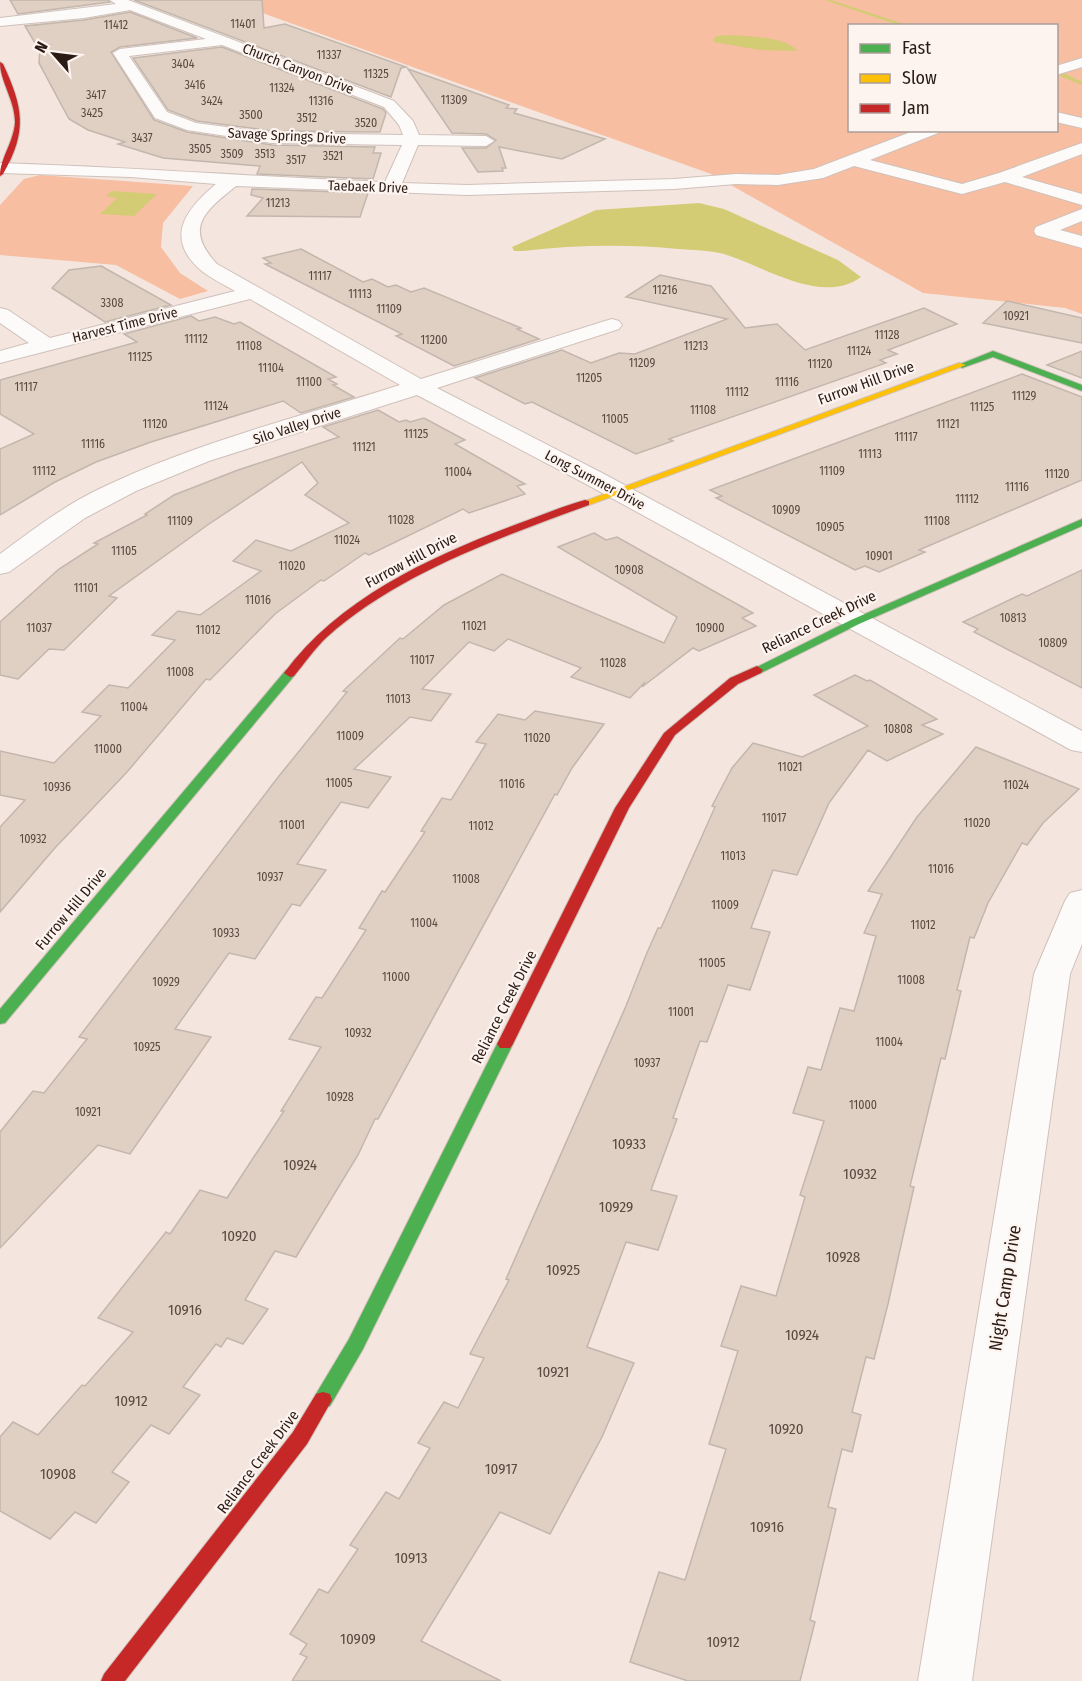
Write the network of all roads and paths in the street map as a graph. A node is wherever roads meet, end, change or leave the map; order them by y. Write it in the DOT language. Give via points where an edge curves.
graph roads {
  1 [pos="116,0"];
  2 [pos="130,6"];
  3 [pos="0,22"];
  4 [pos="224,41"];
  5 [pos="1082,62"];
  6 [pos="0,64"];
  7 [pos="1058,69"];
  8 [pos="1058,117"];
  9 [pos="1082,123"];
  10 [pos="927,132"];
  11 [pos="412,140"];
  12 [pos="486,141"];
  13 [pos="1082,148"];
  14 [pos="855,161"];
  15 [pos="1,170"];
  16 [pos="1005,177"];
  17 [pos="232,180"];
  18 [pos="390,188"];
  19 [pos="1082,200"];
  20 [pos="1082,214"];
  21 [pos="1082,242"];
  22 [pos="250,292"];
  23 [pos="1,314"];
  24 [pos="612,325"];
  25 [pos="46,345"];
  26 [pos="0,357"];
  27 [pos="419,387"];
  28 [pos="1082,387"];
  29 [pos="616,491"];
  30 [pos="1082,522"];
  31 [pos="0,566"];
  32 [pos="855,622"];
  33 [pos="1082,743"];
  34 [pos="1082,901"];
  35 [pos="0,1019"];
  36 [pos="112,1681"];
  37 [pos="945,1681"];
  1 -- 2 [label="street, Church Canyon Drive"];
  2 -- 3 [label="street"];
  2 -- 4 [label="street, Church Canyon Drive"];
  4 -- 11 [label="street, Church Canyon Drive" via="388,104 410,126"];
  4 -- 11 [label="street, Savage Springs Drive" via="120,53 161,115 193,127 272,138"];
  5 -- 7 [label="street"];
  6 -- 15 [label="street" via="16,96 20,133"];
  8 -- 9 [label="street"];
  10 -- 14 [label="street, Taebaek Drive"];
  11 -- 12 [label="street, Savage Springs Drive"];
  11 -- 18 [label="street"];
  13 -- 16 [label="street"];
  14 -- 16 [label="street" via="962,189"];
  14 -- 18 [label="street, Taebaek Drive" via="817,174 778,180 467,190"];
  15 -- 17 [label="street, Taebaek Drive" via="131,172"];
  16 -- 19 [label="street"];
  17 -- 18 [label="street, Taebaek Drive"];
  17 -- 22 [label="street, Long Summer Drive" via="198,212 190,225 189,239 195,254 210,268"];
  20 -- 21 [label="street" via="1043,231"];
  22 -- 25 [label="street, Harvest Time Drive"];
  22 -- 27 [label="street, Long Summer Drive"];
  23 -- 25 [label="street"];
  24 -- 27 [label="street, Silo Valley Drive"];
  25 -- 26 [label="street, Harvest Time Drive"];
  27 -- 29 [label="street, Long Summer Drive"];
  27 -- 31 [label="street, Silo Valley Drive" via="151,475 57,524"];
  28 -- 29 [label="street, Furrow Hill Drive" via="993,354"];
  29 -- 32 [label="street, Long Summer Drive"];
  29 -- 35 [label="street, Furrow Hill Drive" via="438,561 380,593 322,635"];
  30 -- 32 [label="street, Reliance Creek Drive"];
  32 -- 33 [label="street, Long Summer Drive"];
  32 -- 36 [label="street, Reliance Creek Drive" via="734,681 670,733 622,808 356,1344 300,1438"];
  34 -- 37 [label="street, Night Camp Drive" via="1052,974"];
}
